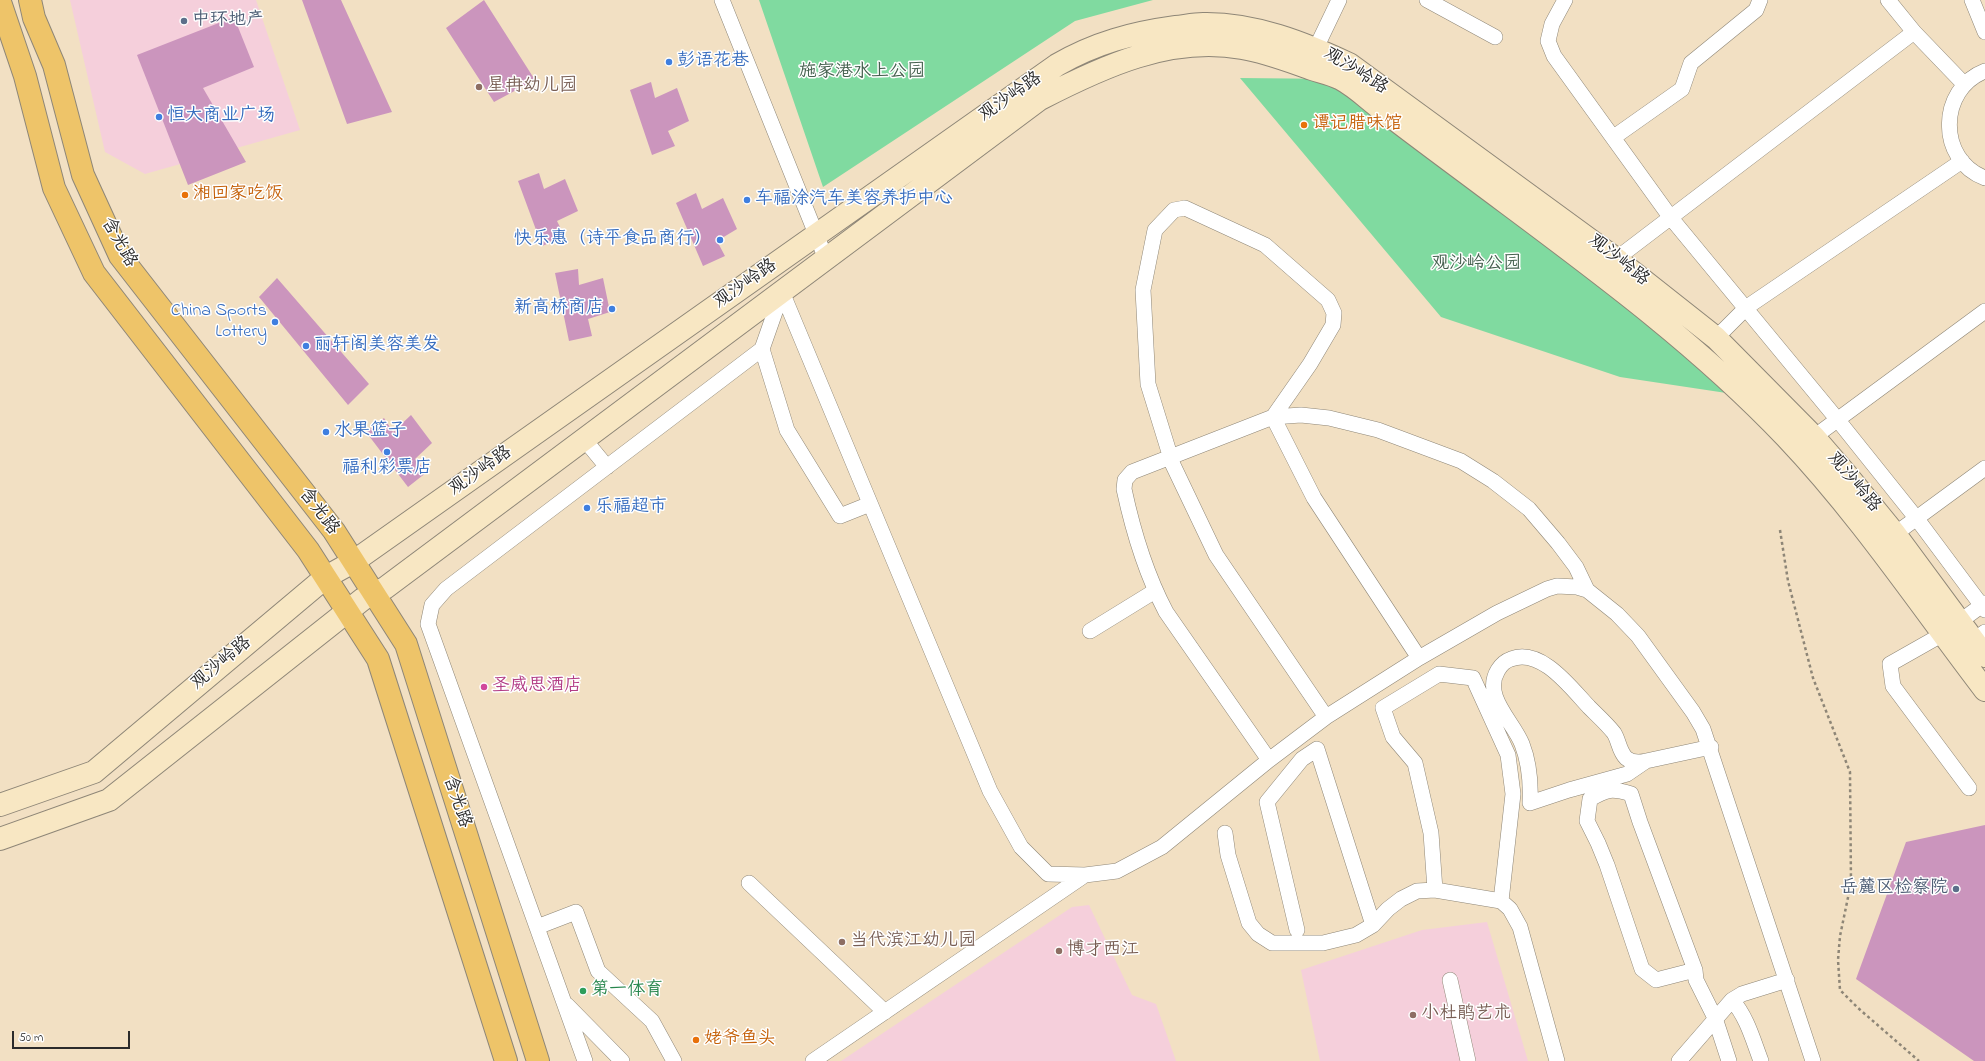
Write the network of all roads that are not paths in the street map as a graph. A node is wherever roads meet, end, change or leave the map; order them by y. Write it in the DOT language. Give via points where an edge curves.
graph roads {
  1 [pos="30,0"];
  2 [pos="722,0"];
  3 [pos="1339,0"];
  4 [pos="1427,0"];
  5 [pos="1565,0"];
  6 [pos="1760,0"];
  7 [pos="1888,0"];
  8 [pos="1972,0"];
  9 [pos="0,2"];
  10 [pos="1914,32"];
  11 [pos="1985,32"];
  12 [pos="1496,37"];
  13 [pos="1316,48"];
  14 [pos="1985,71"];
  15 [pos="1964,84"];
  16 [pos="1614,137"];
  17 [pos="1962,161"];
  18 [pos="1985,178"];
  19 [pos="1671,218"];
  20 [pos="817,235"];
  21 [pos="826,259"];
  22 [pos="1616,259"];
  23 [pos="782,292"];
  24 [pos="1746,307"];
  25 [pos="1985,310"];
  26 [pos="1716,338"];
  27 [pos="762,349"];
  28 [pos="1273,417"];
  29 [pos="1837,419"];
  30 [pos="1814,437"];
  31 [pos="584,440"];
  32 [pos="1171,458"];
  33 [pos="607,467"];
  34 [pos="1985,468"];
  35 [pos="870,504"];
  36 [pos="1917,519"];
  37 [pos="1895,534"];
  38 [pos="354,562"];
  39 [pos="326,577"];
  40 [pos="1587,590"];
  41 [pos="1155,591"];
  42 [pos="374,594"];
  43 [pos="1984,606"];
  44 [pos="347,611"];
  45 [pos="1951,628"];
  46 [pos="1090,631"];
  47 [pos="1975,646"];
  48 [pos="1419,658"];
  49 [pos="1985,690"];
  50 [pos="1326,717"];
  51 [pos="1711,747"];
  52 [pos="1269,760"];
  53 [pos="1646,761"];
  54 [pos="1969,788"];
  55 [pos="0,805"];
  56 [pos="1226,833"];
  57 [pos="0,839"];
  58 [pos="1085,875"];
  59 [pos="749,883"];
  60 [pos="1435,890"];
  61 [pos="1501,901"];
  62 [pos="1373,925"];
  63 [pos="537,927"];
  64 [pos="1296,930"];
  65 [pos="1695,970"];
  66 [pos="1450,980"];
  67 [pos="1787,980"];
  68 [pos="1732,1000"];
  69 [pos="564,1001"];
  70 [pos="885,1012"];
  71 [pos="1715,1018"];
  72 [pos="506,1061"];
  73 [pos="538,1061"];
  74 [pos="585,1061"];
  75 [pos="622,1061"];
  76 [pos="674,1061"];
  77 [pos="813,1061"];
  78 [pos="1468,1061"];
  79 [pos="1557,1061"];
  80 [pos="1679,1061"];
  81 [pos="1729,1061"];
  82 [pos="1761,1061"];
  83 [pos="1813,1061"];
  1 -- 38 [label="main road, 含光路" via="34,18 54,65 83,175 120,256 334,531"];
  2 -- 20 [label="street"];
  3 -- 13 [label="street"];
  4 -- 12 [label="street"];
  5 -- 16 [label="street" via="1552,24 1548,41 1554,56"];
  6 -- 16 [label="street" via="1756,10 1691,63 1682,89"];
  7 -- 10 [label="street"];
  8 -- 11 [label="street"];
  9 -- 39 [label="main road, 含光路" via="25,76 54,188 94,273 308,550"];
  10 -- 15 [label="street"];
  10 -- 19 [label="street"];
  13 -- 20 [label="main road, 观沙岭路" via="1277,35 1203,24 1108,40 1057,65"];
  13 -- 22 [label="main road, 观沙岭路" via="1349,64"];
  14 -- 15 [label="street"];
  15 -- 17 [label="street" via="1955,97 1949,113 1948,130 1953,146"];
  16 -- 19 [label="street"];
  17 -- 18 [label="street"];
  17 -- 24 [label="street"];
  19 -- 22 [label="street"];
  19 -- 24 [label="street"];
  20 -- 21 [label="street"];
  20 -- 38 [label="main road, 观沙岭路"];
  21 -- 23 [label="main road, 观沙岭路"];
  21 -- 45 [label="main road, 观沙岭路" via="1040,100 1070,84 1116,64 1161,50 1204,45 1240,48 1276,56 1341,79 1684,341 1786,437 1830,486 1879,548"];
  22 -- 26 [label="main road, 观沙岭路"];
  23 -- 27 [label="street"];
  23 -- 31 [label="main road, 观沙岭路"];
  23 -- 35 [label="street"];
  24 -- 26 [label="street"];
  24 -- 29 [label="street"];
  25 -- 29 [label="street"];
  26 -- 30 [label="main road, 观沙岭路"];
  27 -- 33 [label="street"];
  27 -- 35 [label="street" via="787,430 840,516"];
  28 -- 32 [label="street"];
  28 -- 32 [label="street" via="1310,364 1333,325 1334,313 1328,300 1265,245 1185,208 1174,210 1154,230 1143,290 1148,384"];
  28 -- 40 [label="street" via="1301,415 1350,423 1378,430 1461,461 1493,481 1528,509 1576,567"];
  28 -- 48 [label="street" via="1314,498"];
  29 -- 30 [label="street"];
  29 -- 36 [label="street"];
  30 -- 37 [label="main road, 观沙岭路"];
  31 -- 33 [label="street"];
  31 -- 42 [label="main road, 观沙岭路"];
  32 -- 41 [label="street" via="1132,472 1125,480 1124,489 1145,565"];
  32 -- 50 [label="street" via="1216,555"];
  33 -- 63 [label="street" via="446,589 432,605 428,624"];
  34 -- 36 [label="street"];
  35 -- 58 [label="street" via="990,791 1021,847 1048,874"];
  36 -- 37 [label="street"];
  36 -- 43 [label="street"];
  37 -- 45 [label="main road, 观沙岭路"];
  38 -- 39 [label="main road, 观沙岭路"];
  38 -- 42 [label="main road, 含光路"];
  39 -- 44 [label="main road, 含光路"];
  39 -- 55 [label="main road, 观沙岭路" via="94,772"];
  40 -- 48 [label="street" via="1567,586 1547,589 1497,613"];
  40 -- 51 [label="street" via="1617,614 1638,636 1693,712"];
  41 -- 46 [label="street"];
  41 -- 52 [label="street" via="1166,612"];
  42 -- 44 [label="main road, 观沙岭路"];
  42 -- 73 [label="main road, 含光路" via="406,644"];
  43 -- 45 [label="street"];
  44 -- 57 [label="main road, 观沙岭路" via="109,800"];
  44 -- 72 [label="main road, 含光路" via="378,659"];
  45 -- 47 [label="main road"];
  45 -- 54 [label="street" via="1890,664 1892,686"];
  47 -- 49 [label="main road"];
  48 -- 50 [label="street"];
  50 -- 52 [label="street"];
  51 -- 53 [label="street"];
  51 -- 67 [label="street"];
  52 -- 58 [label="street" via="1162,847 1117,871"];
  53 -- 53 [label="street" via="1638,763 1626,757 1614,734 1560,675 1544,663 1523,656 1510,659 1501,665 1494,677 1495,699 1516,730 1522,745 1531,783 1530,803 1628,774"];
  56 -- 62 [label="street" via="1228,855 1249,923 1258,934 1272,943 1323,943 1356,935"];
  58 -- 70 [label="street"];
  59 -- 70 [label="street"];
  60 -- 61 [label="street"];
  60 -- 61 [label="street" via="1431,833 1415,763 1394,737 1383,708 1439,674 1473,678 1508,755 1513,794"];
  60 -- 62 [label="street" via="1417,891 1401,899"];
  61 -- 79 [label="street" via="1510,909 1520,927"];
  62 -- 64 [label="street" via="1317,749 1302,759 1267,802"];
  63 -- 69 [label="street"];
  63 -- 76 [label="street" via="576,912 598,971 652,1021"];
  65 -- 65 [label="street" via="1656,980 1642,970 1607,866 1586,821 1590,799 1605,790 1631,794"];
  65 -- 71 [label="street" via="1696,980"];
  66 -- 78 [label="street"];
  67 -- 68 [label="street" via="1742,994"];
  67 -- 83 [label="street"];
  68 -- 71 [label="street"];
  68 -- 82 [label="street" via="1741,1010"];
  69 -- 74 [label="street"];
  69 -- 75 [label="street"];
  70 -- 77 [label="street"];
  71 -- 80 [label="street"];
  71 -- 81 [label="street"];
}
